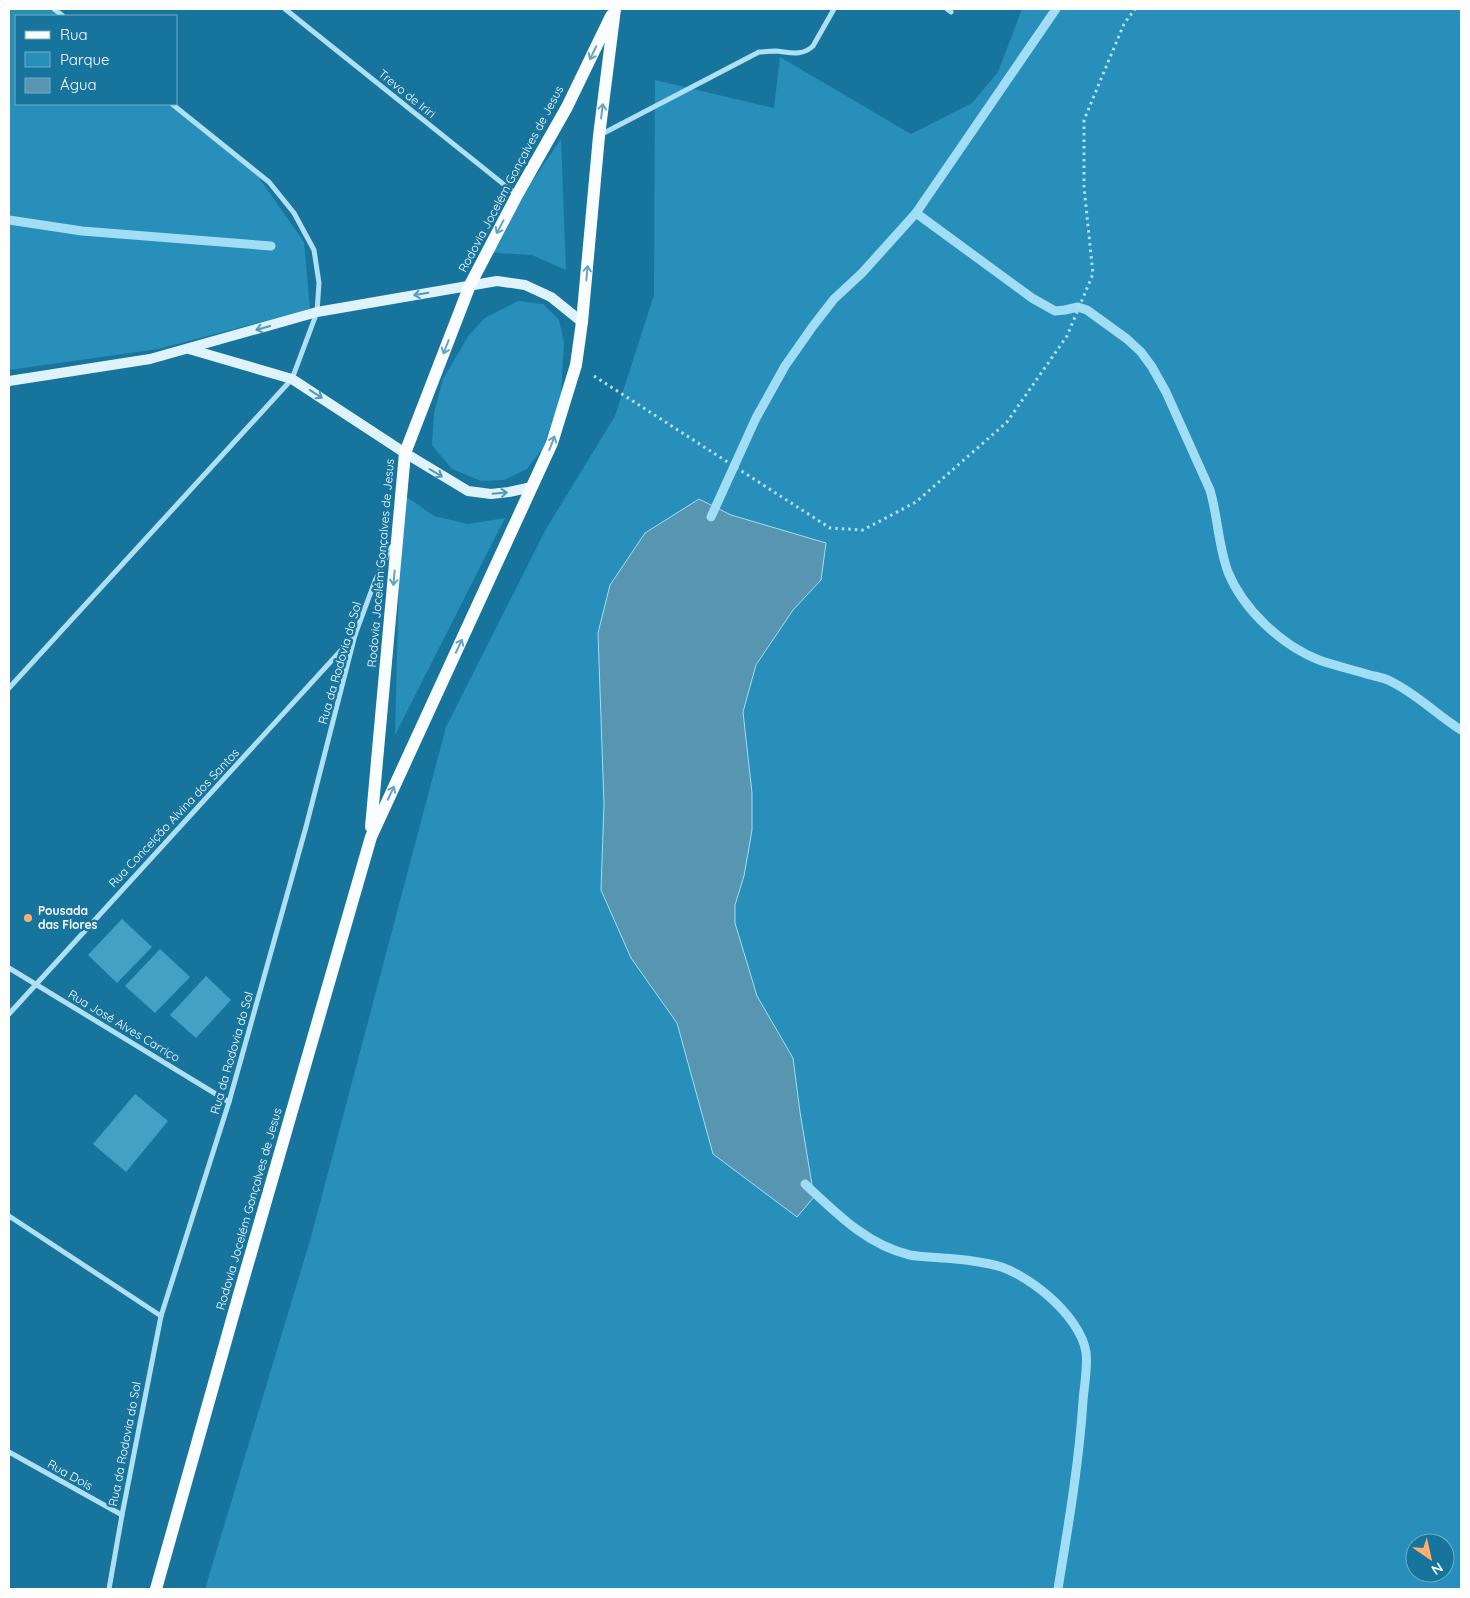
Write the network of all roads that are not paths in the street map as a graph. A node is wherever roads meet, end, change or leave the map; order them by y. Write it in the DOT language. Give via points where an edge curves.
graph roads {
  1 [pos="285,9"];
  2 [pos="615,9"];
  3 [pos="834,9"];
  4 [pos="173,105"];
  5 [pos="599,136"];
  6 [pos="517,195"];
  7 [pos="470,285"];
  8 [pos="317,312"];
  9 [pos="582,322"];
  10 [pos="188,349"];
  11 [pos="292,379"];
  12 [pos="9,381"];
  13 [pos="405,453"];
  14 [pos="532,487"];
  15 [pos="398,529"];
  16 [pos="356,635"];
  17 [pos="9,688"];
  18 [pos="371,837"];
  19 [pos="9,968"];
  20 [pos="35,984"];
  21 [pos="9,1014"];
  22 [pos="229,1102"];
  23 [pos="9,1216"];
  24 [pos="161,1316"];
  25 [pos="9,1452"];
  26 [pos="122,1515"];
  27 [pos="109,1589"];
  28 [pos="156,1589"];
  1 -- 6 [label="street, Trevo de Iriri"];
  5 -- 2 [label="main road, Rodovia Jocelém Gonçalves de Jesus, one-way"];
  2 -- 6 [label="main road, Rodovia Jocelém Gonçalves de Jesus, one-way" via="567,107"];
  3 -- 5 [label="street" via="809,51 801,54 759,52"];
  4 -- 8 [label="street" via="270,182 294,212 314,250 319,283"];
  9 -- 5 [label="main road, Rodovia Jocelém Gonçalves de Jesus, one-way"];
  6 -- 7 [label="main road, Rodovia Jocelém Gonçalves de Jesus, one-way"];
  7 -- 8 [label="street, one-way"];
  7 -- 9 [label="street" via="497,281 525,285 551,297"];
  7 -- 13 [label="main road, Rodovia Jocelém Gonçalves de Jesus, one-way"];
  8 -- 10 [label="street, one-way"];
  8 -- 11 [label="street"];
  14 -- 9 [label="main road, Rodovia Jocelém Gonçalves de Jesus, one-way" via="552,443 576,364"];
  10 -- 11 [label="street"];
  10 -- 12 [label="street" via="150,359"];
  11 -- 13 [label="street, one-way"];
  11 -- 17 [label="street"];
  13 -- 14 [label="street, one-way" via="468,491 492,494"];
  13 -- 15 [label="main road, Rodovia Jocelém Gonçalves de Jesus"];
  18 -- 14 [label="main road, Rodovia Jocelém Gonçalves de Jesus, one-way"];
  15 -- 16 [label="street, Rua da Rodovia do Sol"];
  15 -- 18 [label="main road, Rodovia Jocelém Gonçalves de Jesus, one-way"];
  16 -- 20 [label="street, Rua Conceição Alvina dos Santos"];
  16 -- 22 [label="street, Rua da Rodovia do Sol"];
  18 -- 28 [label="main road, Rodovia Jocelém Gonçalves de Jesus"];
  19 -- 20 [label="street, Rua José Alves Carriço"];
  20 -- 21 [label="street, Rua Conceição Alvina dos Santos"];
  20 -- 22 [label="street, Rua José Alves Carriço"];
  22 -- 24 [label="street, Rua da Rodovia do Sol"];
  23 -- 24 [label="street"];
  24 -- 26 [label="street, Rua da Rodovia do Sol"];
  25 -- 26 [label="street, Rua Dois"];
  26 -- 27 [label="street, Rua da Rodovia do Sol"];
}
